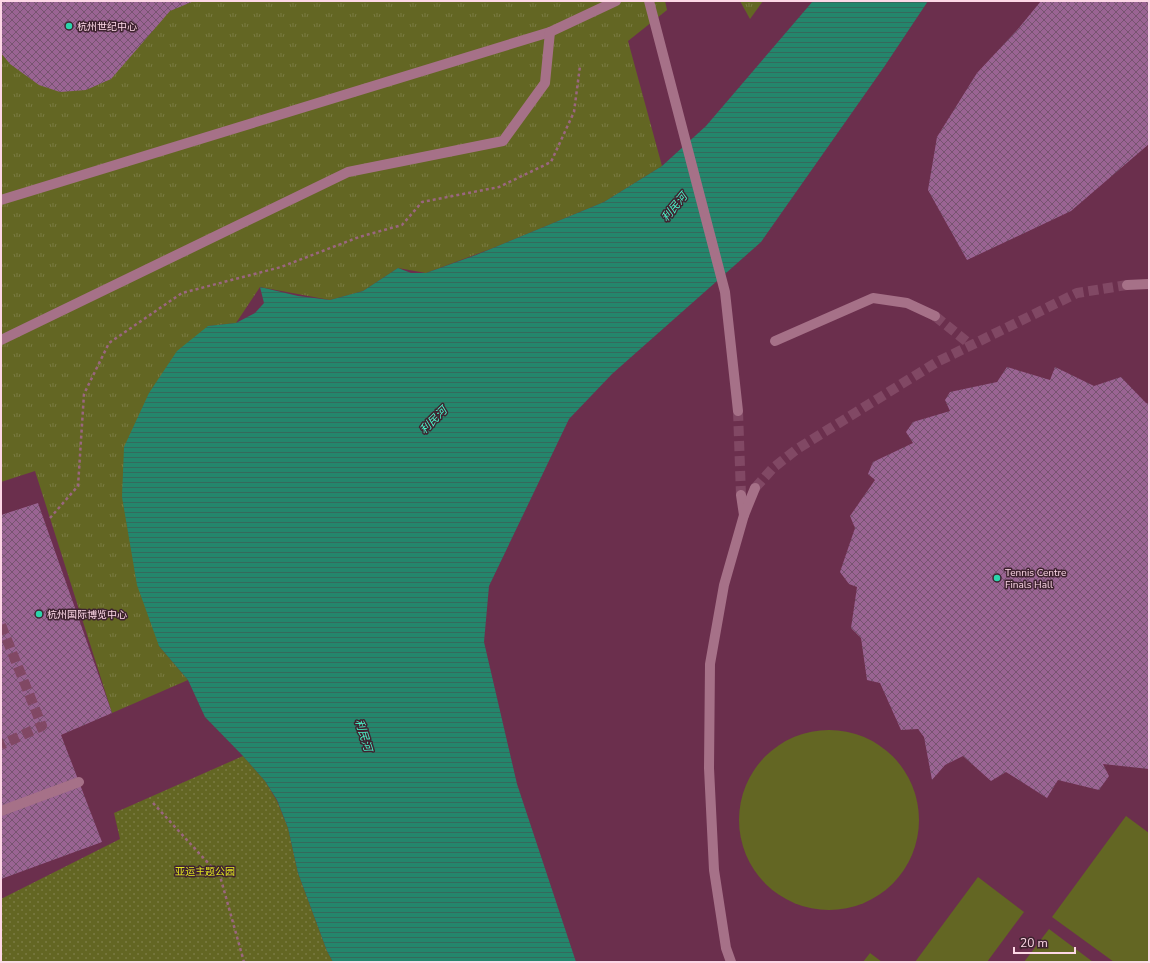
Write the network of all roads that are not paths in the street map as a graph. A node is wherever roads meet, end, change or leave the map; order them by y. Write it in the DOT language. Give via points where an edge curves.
graph roads {
  1 [pos="616,1"];
  2 [pos="649,1"];
  3 [pos="550,32"];
  4 [pos="1,200"];
  5 [pos="1149,284"];
  6 [pos="1127,285"];
  7 [pos="935,316"];
  8 [pos="1,340"];
  9 [pos="775,341"];
  10 [pos="738,411"];
  11 [pos="755,488"];
  12 [pos="741,495"];
  13 [pos="744,515"];
  14 [pos="79,782"];
  15 [pos="1,811"];
  16 [pos="731,962"];
  1 -- 3 [label="street"];
  2 -- 10 [label="street" via="725,292"];
  3 -- 4 [label="street"];
  3 -- 8 [label="street" via="545,83 502,141 348,172"];
  5 -- 6 [label="street"];
  7 -- 9 [label="street" via="907,304 873,298"];
  11 -- 13 [label="street"];
  12 -- 13 [label="street"];
  13 -- 16 [label="street" via="724,585 710,664 709,768 714,870 726,948"];
  14 -- 15 [label="street"];
}
